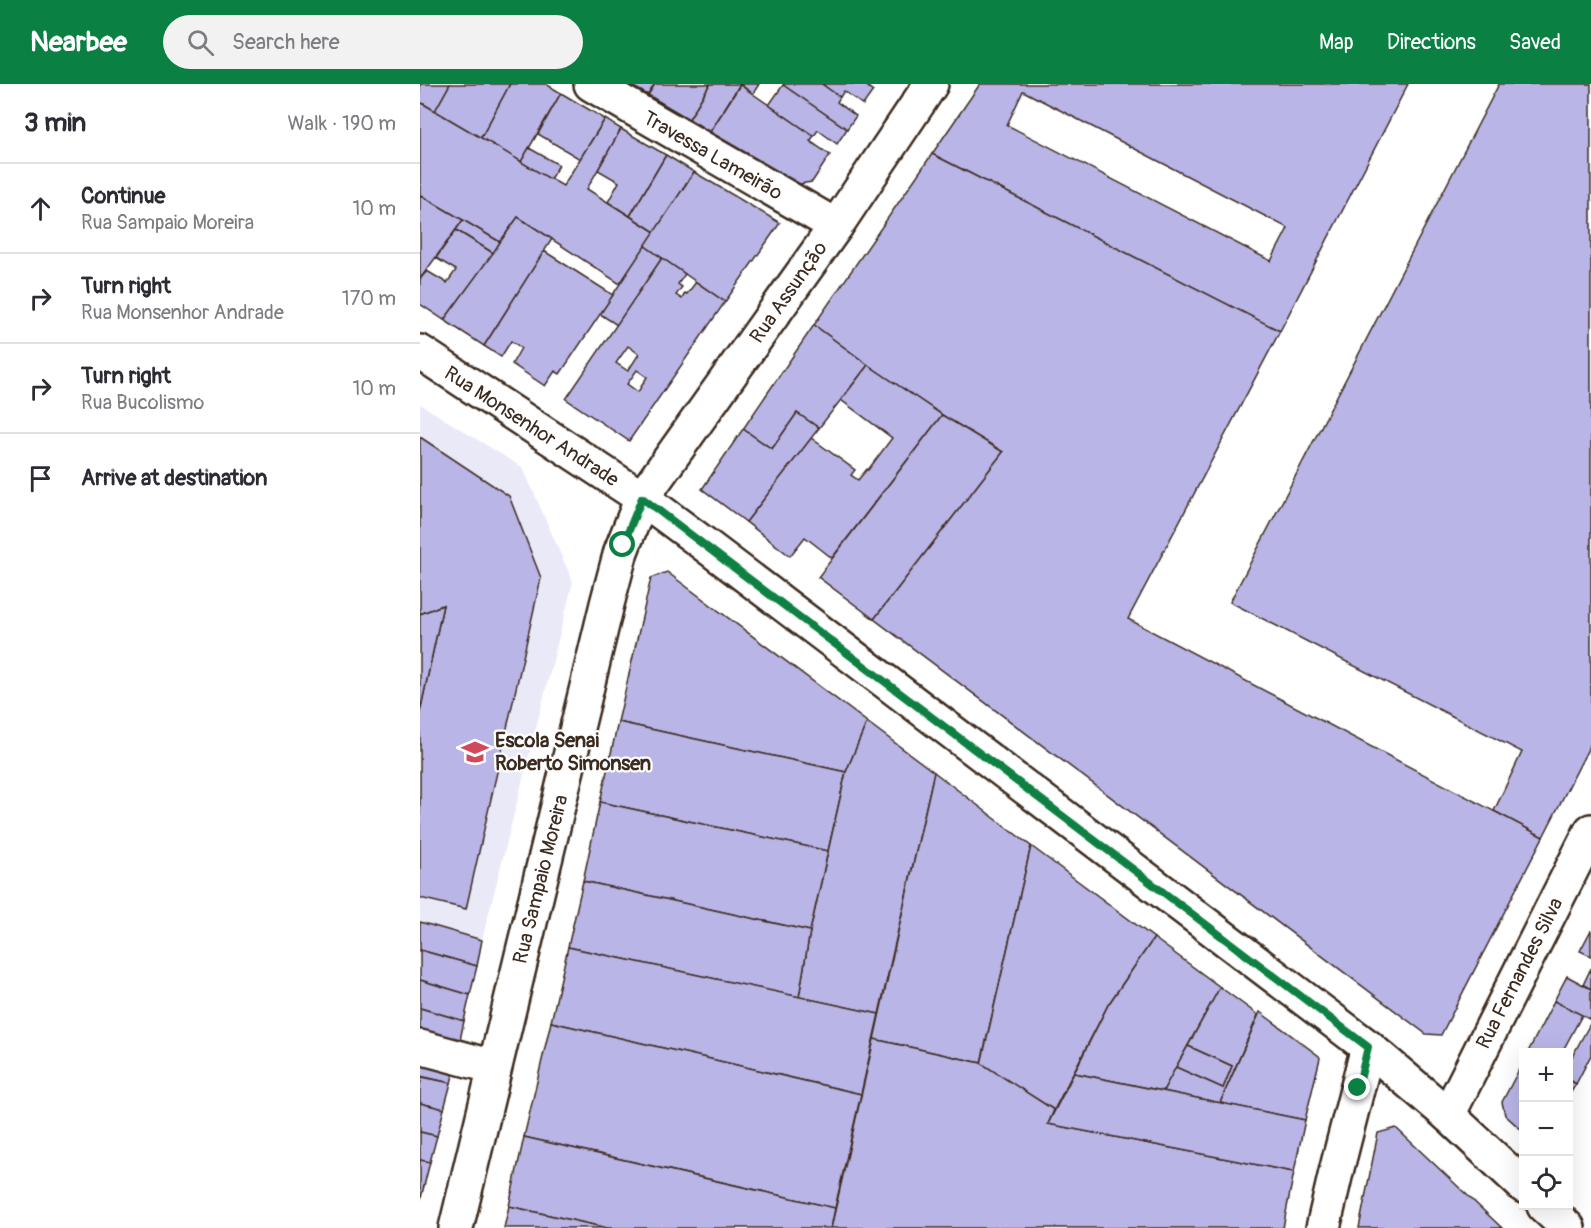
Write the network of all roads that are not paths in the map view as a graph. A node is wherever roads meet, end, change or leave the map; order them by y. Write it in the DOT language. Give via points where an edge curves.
graph roads {
  1 [pos="591,84"];
  2 [pos="931,84"];
  3 [pos="836,226"];
  4 [pos="420,352"];
  5 [pos="642,498"];
  6 [pos="1591,831"];
  7 [pos="420,1047"];
  8 [pos="1368,1047"];
  9 [pos="494,1067"];
  10 [pos="1448,1114"];
  11 [pos="1519,1181"];
  12 [pos="1548,1210"];
  13 [pos="456,1228"];
  14 [pos="1323,1228"];
  15 [pos="1568,1228"];
  1 -- 3 [label="street, Travessa Lameirão"];
  2 -- 3 [label="street, Rua Assunção"];
  3 -- 5 [label="street, Rua Assunção"];
  4 -- 5 [label="street, Rua Monsenhor Andrade"];
  5 -- 8 [label="street, Rua Monsenhor Andrade"];
  5 -- 9 [label="street, Rua Sampaio Moreira" via="609,593"];
  6 -- 10 [label="street, Rua Fernandes Silva"];
  7 -- 9 [label="street"];
  8 -- 10 [label="street, Rua Monsenhor Andrade"];
  8 -- 14 [label="street"];
  9 -- 13 [label="street, Rua Sampaio Moreira"];
  10 -- 11 [label="street, Rua Monsenhor Andrade"];
  12 -- 15 [label="street"];
}
